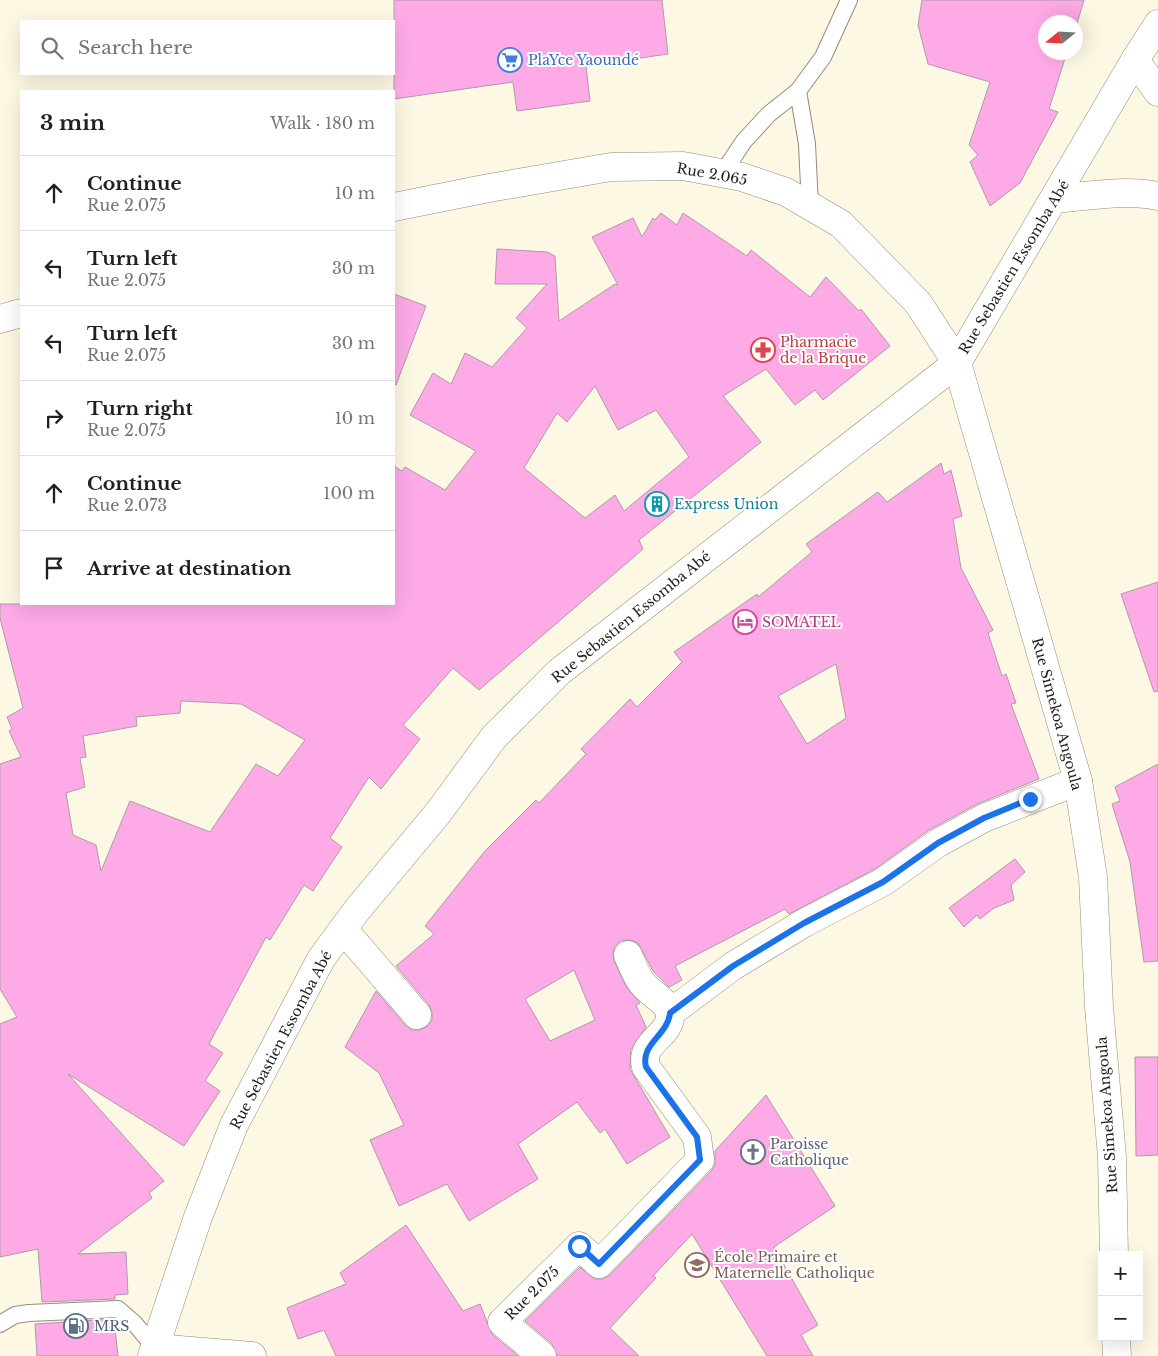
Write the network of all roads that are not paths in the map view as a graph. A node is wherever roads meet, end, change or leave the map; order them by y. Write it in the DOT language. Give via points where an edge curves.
graph roads {
  1 [pos="849,0"];
  2 [pos="1158,24"];
  3 [pos="1135,60"];
  4 [pos="798,91"];
  5 [pos="1158,92"];
  6 [pos="722,174"];
  7 [pos="1158,196"];
  8 [pos="1055,199"];
  9 [pos="810,206"];
  10 [pos="395,207"];
  11 [pos="20,313"];
  12 [pos="0,320"];
  13 [pos="957,363"];
  14 [pos="1078,780"];
  15 [pos="343,929"];
  16 [pos="628,955"];
  17 [pos="670,1013"];
  18 [pos="417,1016"];
  19 [pos="1114,1251"];
  20 [pos="0,1324"];
  21 [pos="1116,1341"];
  22 [pos="154,1352"];
  23 [pos="252,1356"];
  24 [pos="542,1356"];
  25 [pos="1117,1356"];
  1 -- 4 [label="lane" via="823,57"];
  2 -- 3 [label="street, Rue Sebastien Essomba Abé"];
  3 -- 5 [label="street"];
  3 -- 8 [label="street, Rue Sebastien Essomba Abé"];
  4 -- 6 [label="lane" via="769,114 744,141"];
  4 -- 9 [label="lane" via="807,144"];
  6 -- 9 [label="street, Rue 2.065" via="786,192"];
  6 -- 10 [label="street, Rue 2.065" via="683,166 611,166"];
  7 -- 8 [label="street" via="1108,194"];
  8 -- 13 [label="street, Rue Sebastien Essomba Abé"];
  9 -- 13 [label="street, Rue 2.065" via="841,224 918,303"];
  11 -- 12 [label="street"];
  13 -- 14 [label="street, Rue Simekoa Angoula"];
  13 -- 15 [label="street, Rue Sebastien Essomba Abé" via="559,672 494,737 438,813"];
  14 -- 17 [label="street" via="984,818 938,843 883,882 804,923 733,966"];
  14 -- 19 [label="street, Rue Simekoa Angoula" via="1093,876 1099,1007 1112,1157"];
  15 -- 18 [label="street"];
  15 -- 22 [label="street, Rue Sebastien Essomba Abé" via="321,959 234,1125 198,1217"];
  16 -- 17 [label="street" via="641,982"];
  17 -- 24 [label="street, Rue 2.075" via="669,1022 644,1058 646,1067 697,1137 700,1160 599,1264 579,1246 502,1322"];
  20 -- 22 [label="lane" via="29,1312 118,1309 135,1324"];
  21 -- 25 [label="street"];
  22 -- 23 [label="street"];
}
